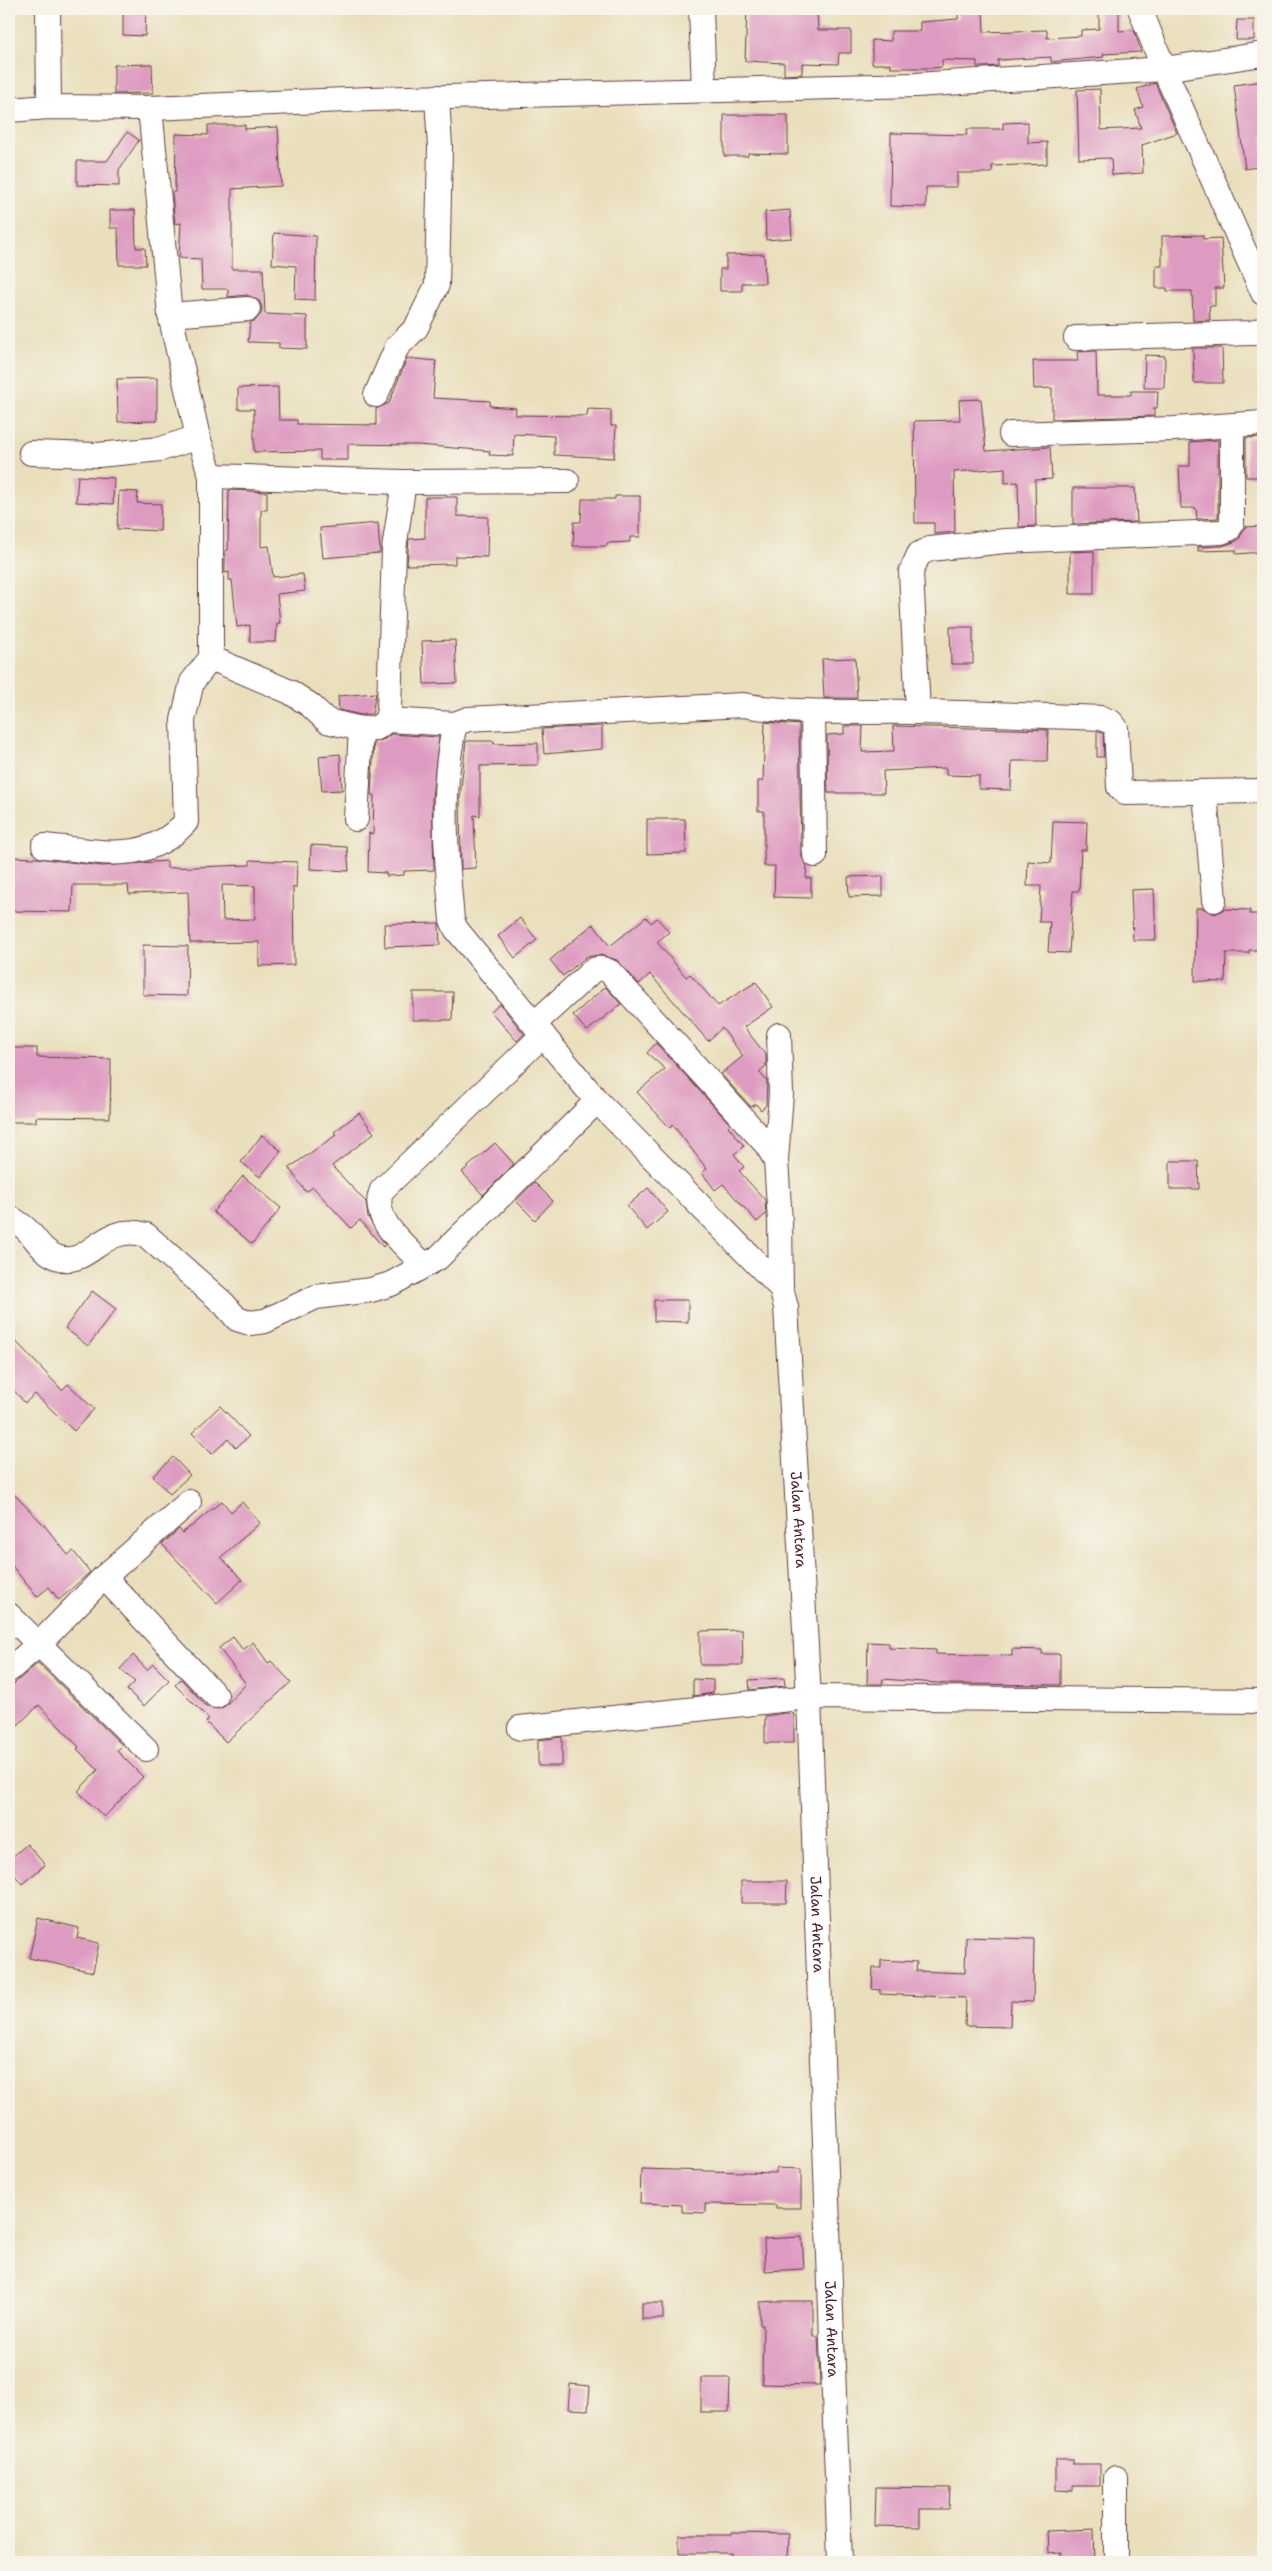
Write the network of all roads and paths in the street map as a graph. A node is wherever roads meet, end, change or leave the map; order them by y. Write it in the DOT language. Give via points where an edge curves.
graph roads {
  1 [pos="48,9"];
  2 [pos="701,9"];
  3 [pos="1140,9"];
  4 [pos="1263,54"];
  5 [pos="1164,68"];
  6 [pos="704,90"];
  7 [pos="437,97"];
  8 [pos="49,107"];
  9 [pos="150,108"];
  10 [pos="9,110"];
  11 [pos="1263,293"];
  12 [pos="248,309"];
  13 [pos="170,315"];
  14 [pos="1263,329"];
  15 [pos="1076,338"];
  16 [pos="376,396"];
  17 [pos="1263,423"];
  18 [pos="1232,426"];
  19 [pos="1011,434"];
  20 [pos="198,437"];
  21 [pos="31,453"];
  22 [pos="211,476"];
  23 [pos="567,481"];
  24 [pos="404,482"];
  25 [pos="211,658"];
  26 [pos="812,712"];
  27 [pos="918,712"];
  28 [pos="387,720"];
  29 [pos="455,724"];
  30 [pos="361,728"];
  31 [pos="1263,791"];
  32 [pos="1205,792"];
  33 [pos="356,819"];
  34 [pos="44,846"];
  35 [pos="815,855"];
  36 [pos="1214,900"];
  37 [pos="538,1030"];
  38 [pos="779,1035"];
  39 [pos="597,1101"];
  40 [pos="776,1160"];
  41 [pos="9,1217"];
  42 [pos="424,1266"];
  43 [pos="781,1288"];
  44 [pos="189,1502"];
  45 [pos="104,1577"];
  46 [pos="9,1615"];
  47 [pos="39,1644"];
  48 [pos="9,1670"];
  49 [pos="216,1696"];
  50 [pos="809,1698"];
  51 [pos="1263,1701"];
  52 [pos="520,1728"];
  53 [pos="146,1749"];
  54 [pos="1116,2478"];
  55 [pos="840,2562"];
  56 [pos="1116,2562"];
  1 -- 8 [label="street"];
  2 -- 6 [label="street"];
  3 -- 5 [label="street"];
  4 -- 5 [label="street"];
  5 -- 6 [label="street" via="916,85"];
  5 -- 11 [label="street"];
  6 -- 7 [label="street"];
  7 -- 9 [label="street"];
  7 -- 16 [label="street" via="440,148 437,285 416,328 397,347"];
  8 -- 9 [label="street"];
  8 -- 10 [label="street"];
  9 -- 13 [label="street"];
  12 -- 13 [label="street"];
  13 -- 20 [label="street"];
  14 -- 15 [label="street" via="1253,333"];
  17 -- 18 [label="street"];
  18 -- 19 [label="street"];
  18 -- 27 [label="street" via="1232,522 1221,532 1005,541 930,549 919,554 911,572"];
  20 -- 21 [label="street" via="161,449 98,454"];
  20 -- 22 [label="street"];
  22 -- 24 [label="street"];
  22 -- 25 [label="street"];
  23 -- 24 [label="street"];
  24 -- 28 [label="street" via="394,549"];
  25 -- 30 [label="street" via="290,692 327,721"];
  25 -- 34 [label="street" via="192,682 183,720 186,822 158,845 130,853"];
  26 -- 27 [label="street"];
  26 -- 29 [label="street" via="743,705 468,719"];
  26 -- 35 [label="street"];
  27 -- 32 [label="street" via="1101,718 1116,728 1120,787 1125,794"];
  28 -- 29 [label="street"];
  28 -- 30 [label="street" via="377,728"];
  29 -- 37 [label="street" via="444,819 452,920"];
  30 -- 33 [label="street"];
  31 -- 32 [label="street"];
  32 -- 36 [label="street"];
  37 -- 39 [label="street"];
  37 -- 40 [label="street" via="590,972 603,968 766,1144"];
  37 -- 42 [label="street" via="382,1190 378,1200 384,1222"];
  38 -- 40 [label="street, Jalan Antara" via="781,1094"];
  39 -- 42 [label="street" via="438,1258"];
  39 -- 43 [label="street"];
  40 -- 43 [label="street, Jalan Antara"];
  41 -- 42 [label="street" via="28,1230 37,1244 57,1257 79,1258 116,1233 134,1231 146,1235 237,1319 250,1323 265,1321 316,1296 372,1290 392,1284"];
  43 -- 50 [label="street, Jalan Antara" via="786,1307"];
  44 -- 45 [label="street"];
  45 -- 47 [label="street"];
  45 -- 49 [label="street"];
  46 -- 47 [label="street"];
  47 -- 48 [label="street"];
  47 -- 53 [label="street"];
  50 -- 51 [label="street"];
  50 -- 52 [label="street"];
  50 -- 55 [label="street, Jalan Antara"];
  54 -- 56 [label="street"];
}
